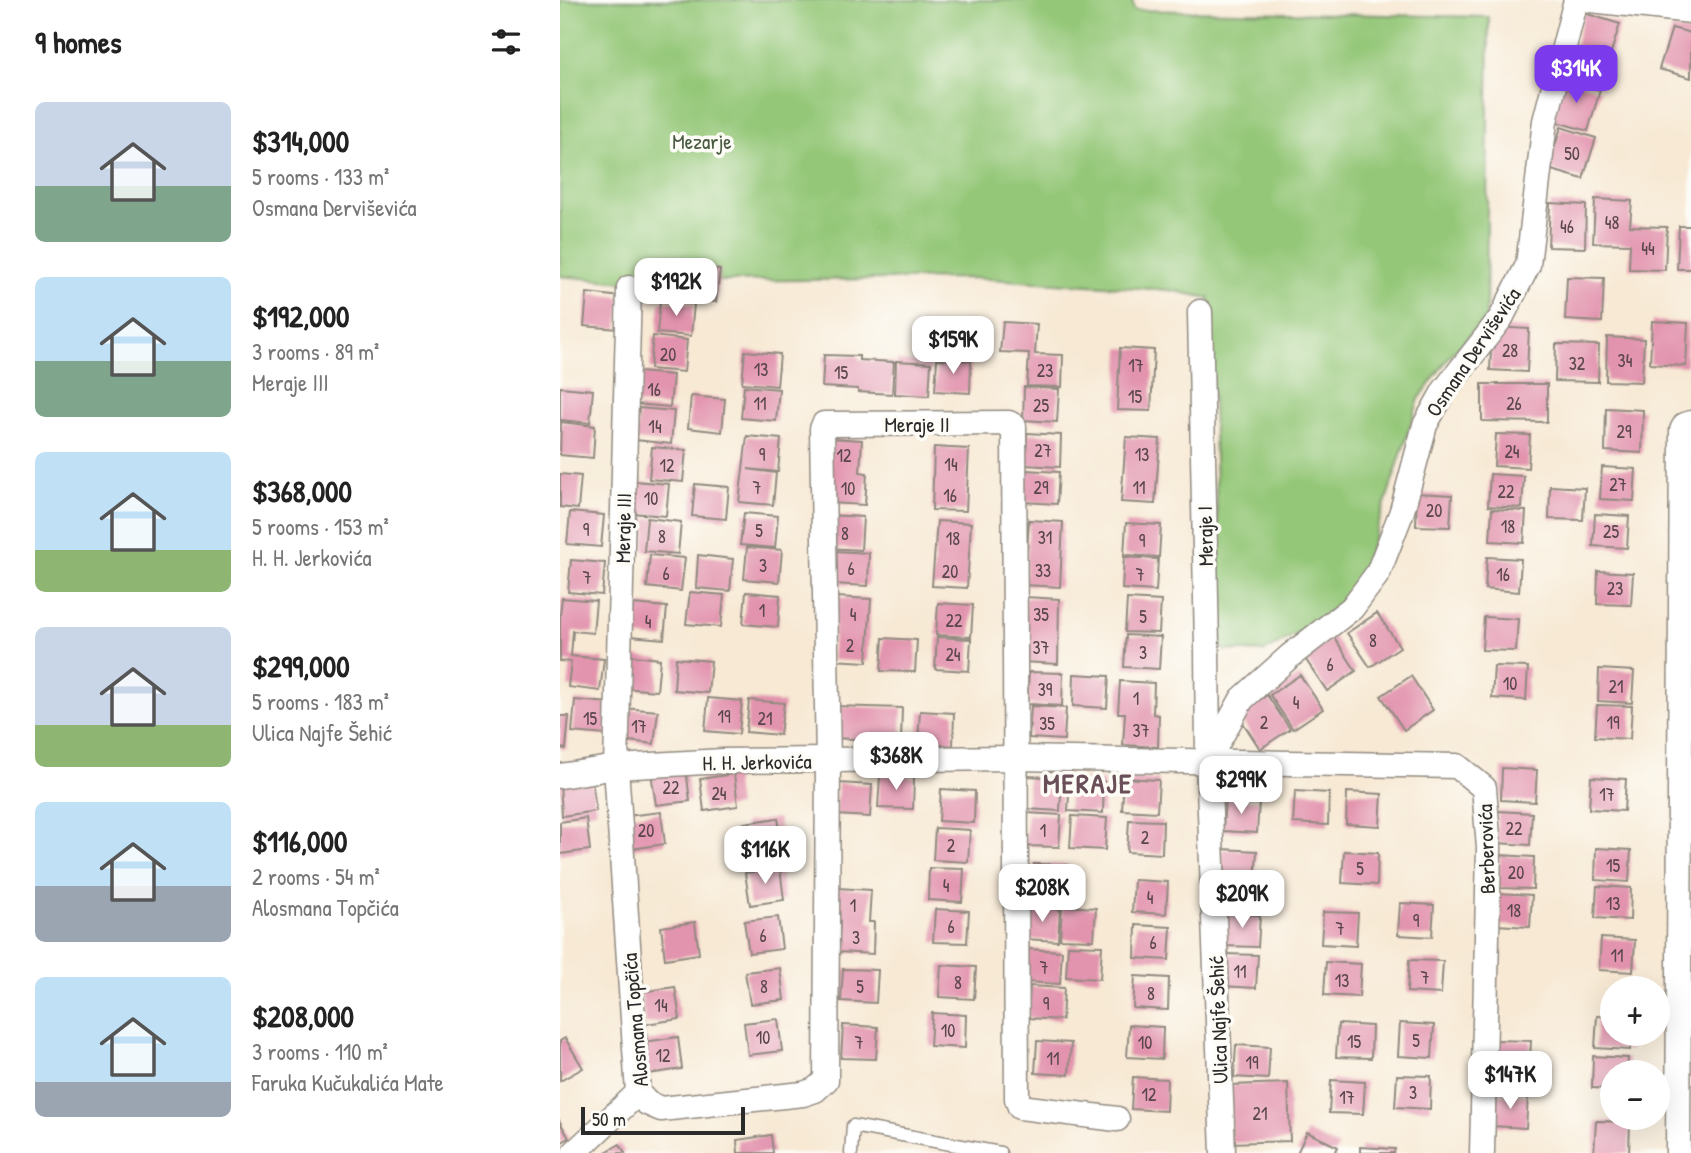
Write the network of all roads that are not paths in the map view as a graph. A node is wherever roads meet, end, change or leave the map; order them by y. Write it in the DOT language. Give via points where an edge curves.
graph roads {
  1 [pos="1576,0"];
  2 [pos="1591,0"];
  3 [pos="1691,11"];
  4 [pos="629,288"];
  5 [pos="1200,312"];
  6 [pos="1688,424"];
  7 [pos="1016,758"];
  8 [pos="828,761"];
  9 [pos="1208,761"];
  10 [pos="616,767"];
  11 [pos="560,776"];
  12 [pos="638,1093"];
  13 [pos="1117,1119"];
  14 [pos="574,1153"];
  15 [pos="851,1153"];
  16 [pos="1000,1153"];
  17 [pos="1223,1153"];
  18 [pos="1482,1153"];
  19 [pos="1678,1153"];
  1 -- 9 [label="street, Osmana Derviševića" via="1545,121 1528,265 1501,318 1444,391 1425,425 1402,511 1378,573 1352,608 1242,699"];
  2 -- 3 [label="street"];
  4 -- 10 [label="street, Meraje III"];
  5 -- 9 [label="street, Meraje I"];
  6 -- 19 [label="street" via="1682,430"];
  7 -- 8 [label="street, H. H. Jerkovića"];
  7 -- 8 [label="street, Meraje II" via="1014,426 824,424"];
  7 -- 9 [label="street, H. H. Jerkovića"];
  7 -- 13 [label="street" via="1017,1099 1020,1107"];
  8 -- 10 [label="street, H. H. Jerkovića"];
  8 -- 12 [label="street, Alosmana Topčića" via="826,1080 803,1094 661,1109"];
  9 -- 17 [label="street, Ulica Najfe Šehić"];
  9 -- 18 [label="street, Berberovića" via="1457,766 1484,788 1489,848"];
  10 -- 11 [label="street, H. H. Jerkovića"];
  10 -- 12 [label="street, Alosmana Topčića"];
  12 -- 14 [label="street"];
  15 -- 16 [label="lane" via="853,1126"];
}
